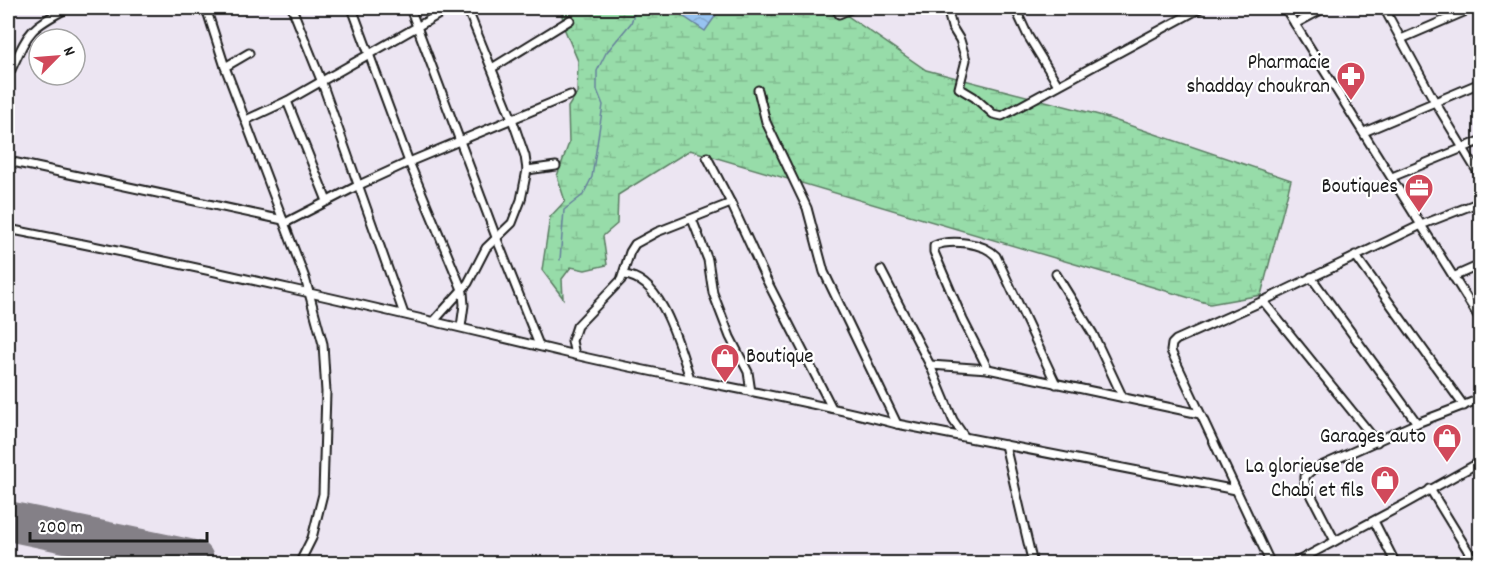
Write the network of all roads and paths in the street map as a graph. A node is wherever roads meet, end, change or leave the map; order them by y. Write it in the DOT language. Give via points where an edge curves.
graph roads {
  1 [pos="68,8"];
  2 [pos="194,8"];
  3 [pos="292,8"];
  4 [pos="352,8"];
  5 [pos="410,8"];
  6 [pos="450,8"];
  7 [pos="467,8"];
  8 [pos="836,8"];
  9 [pos="853,8"];
  10 [pos="948,8"];
  11 [pos="1015,8"];
  12 [pos="1201,8"];
  13 [pos="1285,8"];
  14 [pos="1325,8"];
  15 [pos="1384,8"];
  16 [pos="1473,8"];
  17 [pos="206,9"];
  18 [pos="570,20"];
  19 [pos="1295,24"];
  20 [pos="416,26"];
  21 [pos="1401,39"];
  22 [pos="249,53"];
  23 [pos="370,54"];
  24 [pos="225,67"];
  25 [pos="492,68"];
  26 [pos="8,73"];
  27 [pos="321,80"];
  28 [pos="1480,83"];
  29 [pos="1058,85"];
  30 [pos="758,90"];
  31 [pos="570,95"];
  32 [pos="286,101"];
  33 [pos="1435,102"];
  34 [pos="512,119"];
  35 [pos="246,120"];
  36 [pos="1364,132"];
  37 [pos="460,141"];
  38 [pos="1480,141"];
  39 [pos="1464,148"];
  40 [pos="707,157"];
  41 [pos="8,161"];
  42 [pos="409,162"];
  43 [pos="556,166"];
  44 [pos="527,170"];
  45 [pos="1480,176"];
  46 [pos="1392,177"];
  47 [pos="357,186"];
  48 [pos="327,201"];
  49 [pos="1480,202"];
  50 [pos="731,203"];
  51 [pos="692,219"];
  52 [pos="284,221"];
  53 [pos="1420,225"];
  54 [pos="8,229"];
  55 [pos="496,237"];
  56 [pos="1355,255"];
  57 [pos="1480,264"];
  58 [pos="881,270"];
  59 [pos="624,274"];
  60 [pos="1056,274"];
  61 [pos="1453,276"];
  62 [pos="1311,277"];
  63 [pos="462,289"];
  64 [pos="310,292"];
  65 [pos="1263,302"];
  66 [pos="405,314"];
  67 [pos="1480,319"];
  68 [pos="434,321"];
  69 [pos="460,327"];
  70 [pos="539,345"];
  71 [pos="575,355"];
  72 [pos="930,365"];
  73 [pos="988,369"];
  74 [pos="690,378"];
  75 [pos="1056,384"];
  76 [pos="751,392"];
  77 [pos="1123,398"];
  78 [pos="1480,399"];
  79 [pos="1464,406"];
  80 [pos="832,408"];
  81 [pos="1200,414"];
  82 [pos="1418,423"];
  83 [pos="897,424"];
  84 [pos="964,436"];
  85 [pos="1377,442"];
  86 [pos="1005,445"];
  87 [pos="1480,462"];
  88 [pos="1430,489"];
  89 [pos="1236,490"];
  90 [pos="1374,521"];
  91 [pos="1335,541"];
  92 [pos="299,564"];
  93 [pos="1033,564"];
  94 [pos="1271,564"];
  95 [pos="1292,564"];
  96 [pos="1396,564"];
  97 [pos="1476,564"];
  1 -- 26 [label="street" via="31,30"];
  2 -- 17 [label="street"];
  3 -- 27 [label="street"];
  4 -- 23 [label="street"];
  5 -- 20 [label="street"];
  6 -- 20 [label="street"];
  7 -- 25 [label="street"];
  8 -- 9 [label="street" via="840,14"];
  10 -- 29 [label="street" via="966,60 959,88 993,114 1002,116"];
  11 -- 29 [label="street"];
  12 -- 29 [label="street"];
  13 -- 19 [label="street"];
  14 -- 19 [label="street"];
  15 -- 21 [label="street"];
  16 -- 21 [label="street"];
  17 -- 24 [label="street"];
  18 -- 25 [label="street"];
  19 -- 36 [label="street"];
  20 -- 23 [label="street"];
  20 -- 37 [label="street"];
  21 -- 33 [label="street"];
  22 -- 24 [label="street"];
  23 -- 27 [label="street"];
  23 -- 42 [label="street"];
  24 -- 35 [label="street"];
  25 -- 34 [label="street"];
  27 -- 32 [label="street"];
  27 -- 47 [label="street"];
  28 -- 33 [label="street"];
  30 -- 83 [label="street" via="766,122 807,208 824,272"];
  31 -- 34 [label="street"];
  32 -- 35 [label="street"];
  32 -- 48 [label="street"];
  33 -- 36 [label="street"];
  33 -- 39 [label="street"];
  34 -- 37 [label="street"];
  34 -- 44 [label="street"];
  35 -- 52 [label="street"];
  36 -- 46 [label="street"];
  37 -- 42 [label="street"];
  37 -- 55 [label="street"];
  38 -- 39 [label="street"];
  39 -- 45 [label="street"];
  39 -- 46 [label="street"];
  40 -- 50 [label="street"];
  41 -- 52 [label="street"];
  42 -- 47 [label="street"];
  42 -- 63 [label="street"];
  43 -- 44 [label="street"];
  44 -- 55 [label="street" via="517,213 508,228"];
  46 -- 53 [label="street"];
  47 -- 48 [label="street"];
  47 -- 66 [label="street"];
  48 -- 52 [label="street"];
  49 -- 53 [label="street"];
  50 -- 51 [label="street"];
  50 -- 80 [label="street"];
  51 -- 59 [label="street" via="635,244"];
  51 -- 76 [label="street" via="708,260 716,301 748,372"];
  52 -- 64 [label="street"];
  53 -- 56 [label="street"];
  53 -- 61 [label="street"];
  54 -- 64 [label="street"];
  55 -- 63 [label="street"];
  55 -- 70 [label="street"];
  56 -- 62 [label="street"];
  56 -- 79 [label="street"];
  57 -- 61 [label="street"];
  58 -- 72 [label="street"];
  59 -- 71 [label="street" via="577,326 572,341"];
  59 -- 74 [label="street" via="640,279 659,300"];
  60 -- 77 [label="street" via="1093,334"];
  61 -- 67 [label="street"];
  62 -- 65 [label="street"];
  62 -- 82 [label="street"];
  63 -- 68 [label="street"];
  63 -- 69 [label="street" via="465,305"];
  64 -- 66 [label="street"];
  64 -- 92 [label="street" via="326,362 326,437 320,513"];
  65 -- 81 [label="street" via="1172,344 1171,351"];
  65 -- 85 [label="street"];
  66 -- 68 [label="street"];
  68 -- 69 [label="street"];
  69 -- 70 [label="street"];
  70 -- 71 [label="street"];
  71 -- 74 [label="street"];
  72 -- 73 [label="street"];
  72 -- 84 [label="street" via="953,420"];
  73 -- 75 [label="street"];
  73 -- 75 [label="street" via="933,246 946,242 992,251"];
  74 -- 76 [label="street"];
  75 -- 77 [label="street"];
  76 -- 80 [label="street"];
  77 -- 81 [label="street"];
  78 -- 79 [label="street"];
  79 -- 82 [label="street"];
  80 -- 83 [label="street"];
  81 -- 89 [label="street"];
  82 -- 85 [label="street"];
  83 -- 84 [label="street"];
  84 -- 86 [label="street"];
  85 -- 91 [label="street" via="1305,476"];
  86 -- 89 [label="street"];
  86 -- 93 [label="street"];
  87 -- 88 [label="street"];
  88 -- 90 [label="street"];
  88 -- 97 [label="street"];
  89 -- 94 [label="street"];
  90 -- 91 [label="street"];
  90 -- 96 [label="street"];
  91 -- 95 [label="street"];
}
